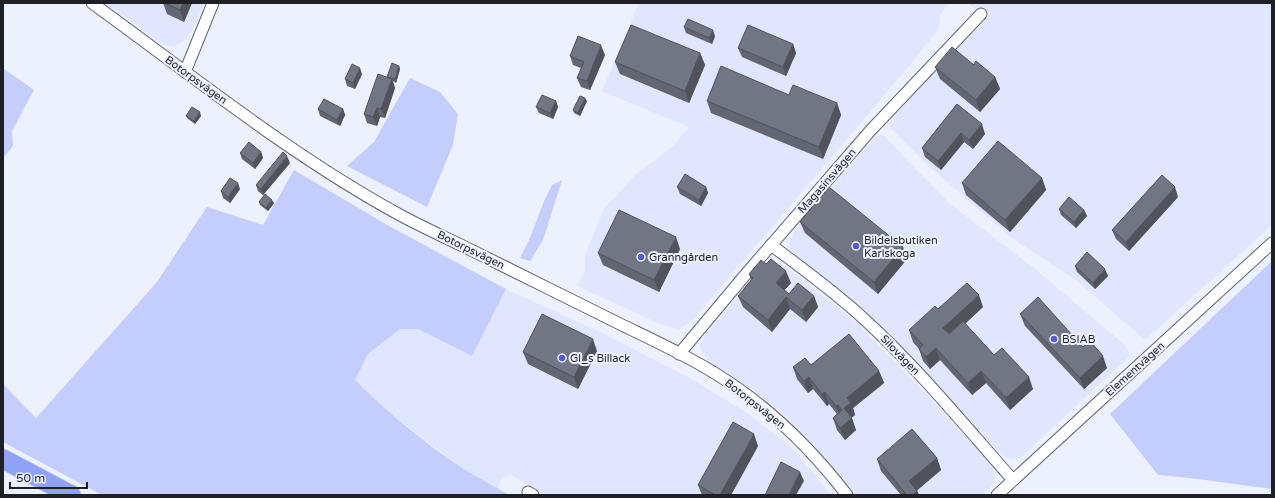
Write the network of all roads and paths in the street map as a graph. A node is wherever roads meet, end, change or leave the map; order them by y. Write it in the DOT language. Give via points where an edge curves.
graph roads {
  1 [pos="92,3"];
  2 [pos="213,3"];
  3 [pos="981,14"];
  4 [pos="185,72"];
  5 [pos="1272,243"];
  6 [pos="771,245"];
  7 [pos="679,354"];
  8 [pos="3,459"];
  9 [pos="3,472"];
  10 [pos="1013,480"];
  11 [pos="46,495"];
  12 [pos="71,495"];
  13 [pos="847,495"];
  14 [pos="997,495"];
  1 -- 4 [label="street, Botorpsvägen"];
  2 -- 4 [label="street"];
  3 -- 6 [label="street, Magasinsvägen" via="870,131"];
  4 -- 7 [label="street, Botorpsvägen" via="307,160 400,215"];
  5 -- 10 [label="street, Elementvägen"];
  6 -- 7 [label="street, Magasinsvägen"];
  6 -- 10 [label="street, Silovägen" via="840,298 887,340"];
  7 -- 13 [label="street, Botorpsvägen" via="718,375 770,413 815,456"];
  8 -- 12 [label="highway"];
  9 -- 11 [label="highway"];
  10 -- 14 [label="street, Elementvägen"];
}
